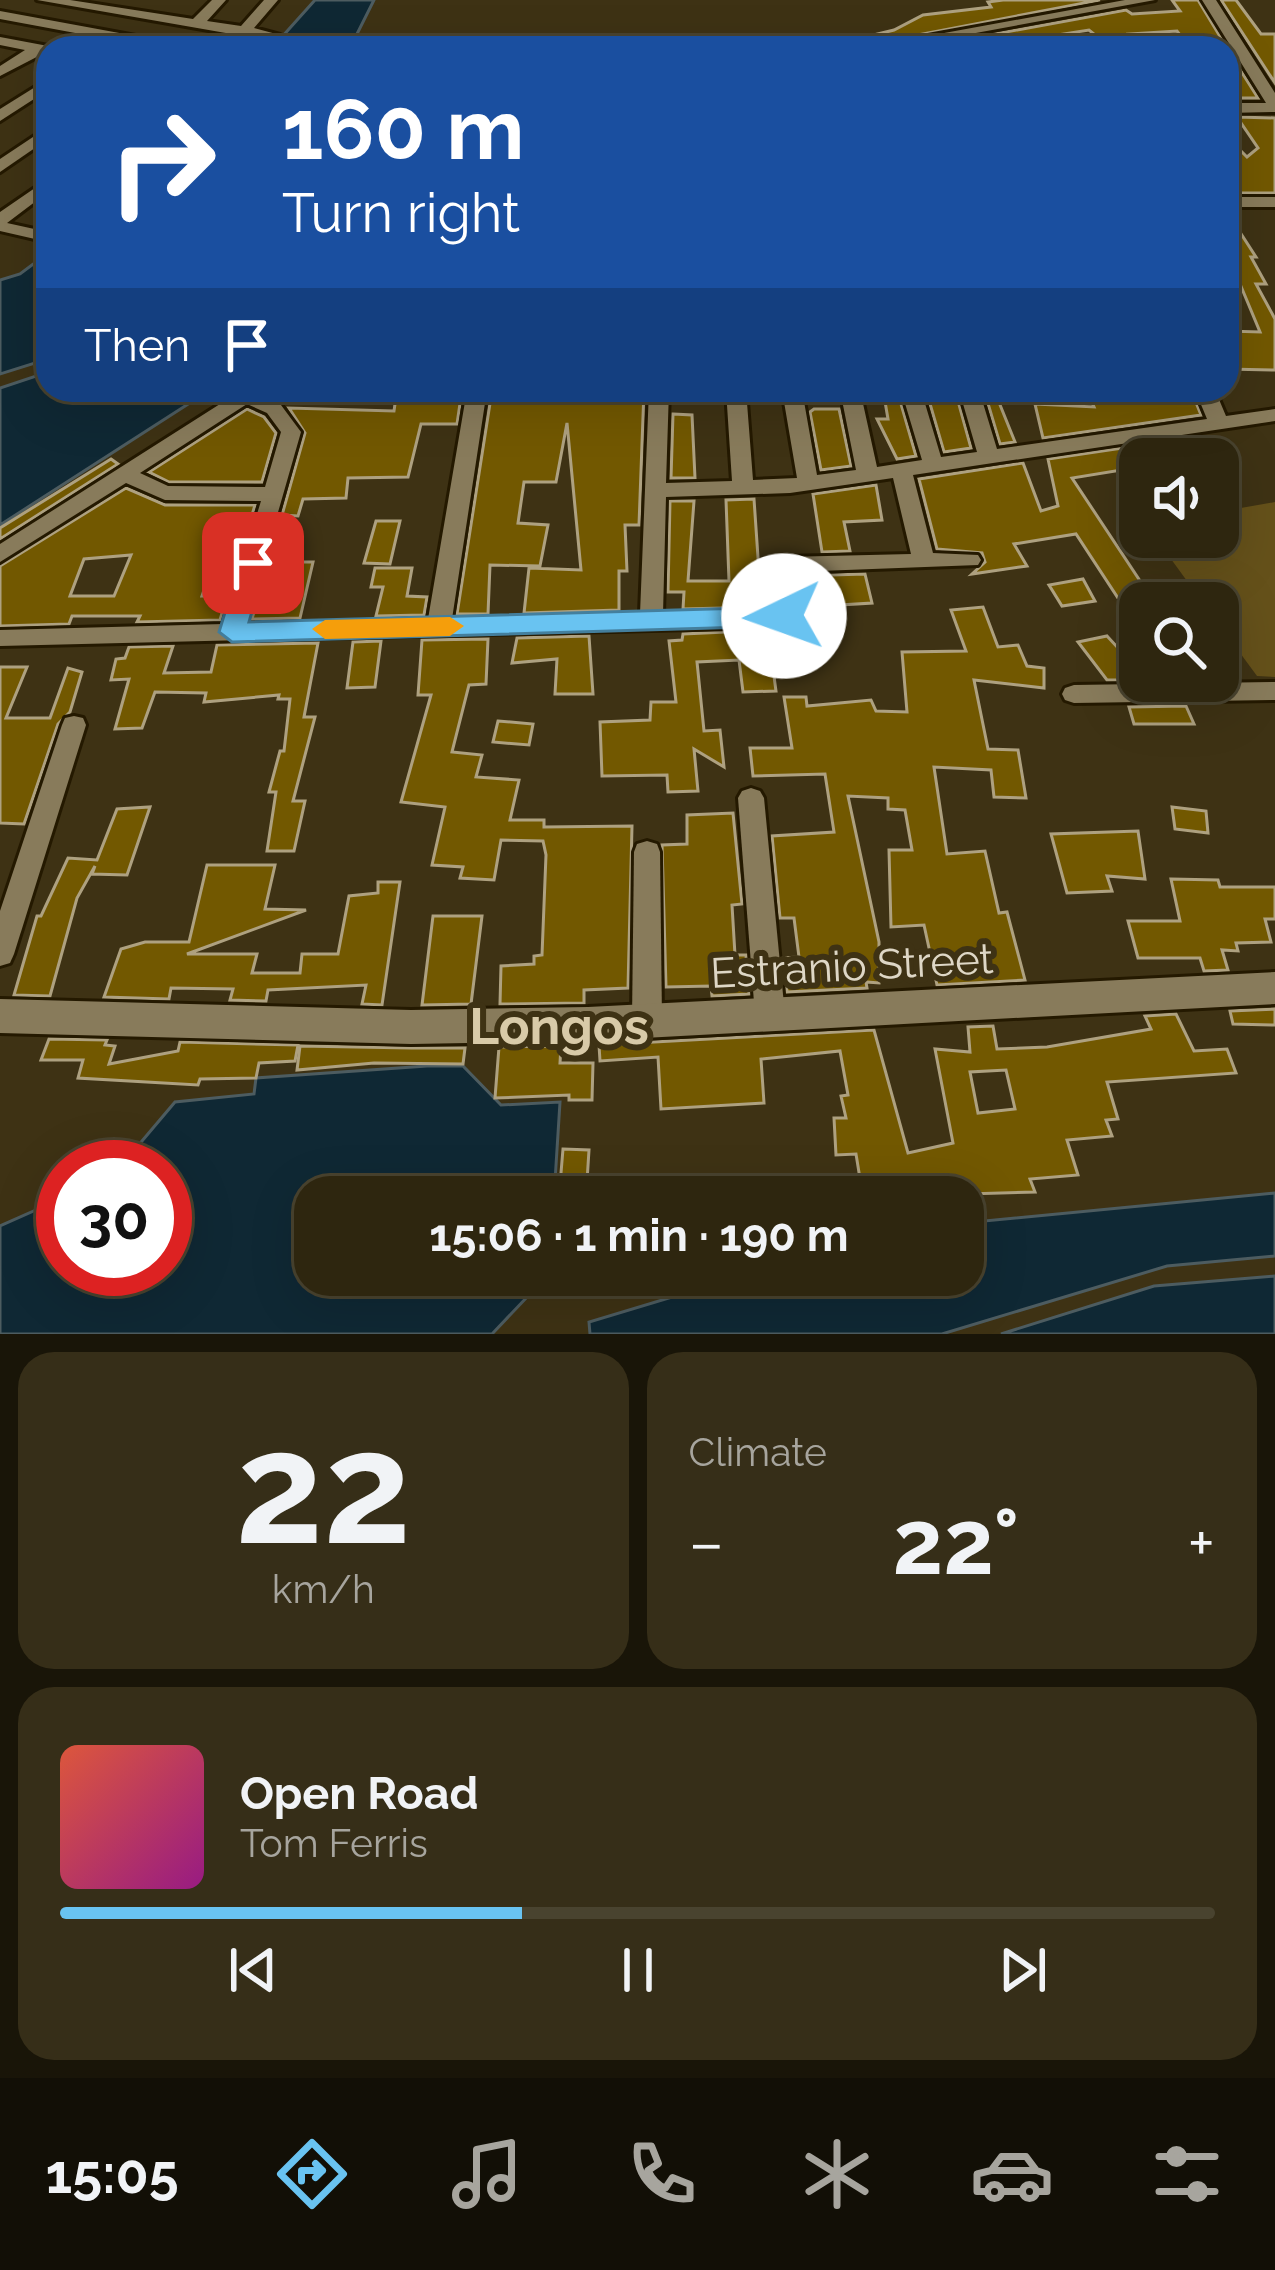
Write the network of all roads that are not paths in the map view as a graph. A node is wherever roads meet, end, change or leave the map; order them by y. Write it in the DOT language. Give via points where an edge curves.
graph roads {
  1 [pos="44,0"];
  2 [pos="152,0"];
  3 [pos="219,0"];
  4 [pos="272,0"];
  5 [pos="1148,0"];
  6 [pos="1209,0"];
  7 [pos="94,4"];
  8 [pos="0,15"];
  9 [pos="136,15"];
  10 [pos="195,25"];
  11 [pos="243,32"];
  12 [pos="273,35"];
  13 [pos="114,36"];
  14 [pos="939,36"];
  15 [pos="1231,36"];
  16 [pos="0,41"];
  17 [pos="36,48"];
  18 [pos="1239,48"];
  19 [pos="36,52"];
  20 [pos="0,72"];
  21 [pos="36,91"];
  22 [pos="1275,106"];
  23 [pos="1239,108"];
  24 [pos="0,116"];
  25 [pos="36,141"];
  26 [pos="0,167"];
  27 [pos="36,197"];
  28 [pos="1239,203"];
  29 [pos="1274,205"];
  30 [pos="0,223"];
  31 [pos="36,234"];
  32 [pos="236,402"];
  33 [pos="263,402"];
  34 [pos="475,402"];
  35 [pos="659,402"];
  36 [pos="737,402"];
  37 [pos="794,402"];
  38 [pos="853,402"];
  39 [pos="915,402"];
  40 [pos="973,402"];
  41 [pos="1210,402"];
  42 [pos="1275,415"];
  43 [pos="1219,423"];
  44 [pos="989,458"];
  45 [pos="934,466"];
  46 [pos="902,472"];
  47 [pos="122,473"];
  48 [pos="868,476"];
  49 [pos="808,484"];
  50 [pos="743,487"];
  51 [pos="657,490"];
  52 [pos="274,494"];
  53 [pos="0,554"];
  54 [pos="924,560"];
  55 [pos="970,560"];
  56 [pos="651,620"];
  57 [pos="439,626"];
  58 [pos="232,632"];
  59 [pos="0,638"];
  60 [pos="1275,691"];
  61 [pos="1074,694"];
  62 [pos="74,725"];
  63 [pos="752,798"];
  64 [pos="647,852"];
  65 [pos="0,954"];
  66 [pos="1275,988"];
  67 [pos="770,1015"];
  68 [pos="0,1016"];
  69 [pos="647,1020"];
  1 -- 7 [label="street"];
  2 -- 9 [label="street"];
  3 -- 10 [label="street"];
  4 -- 11 [label="street"];
  5 -- 14 [label="street"];
  6 -- 15 [label="street"];
  7 -- 9 [label="street"];
  8 -- 13 [label="street"];
  9 -- 10 [label="street"];
  10 -- 11 [label="street"];
  11 -- 12 [label="street"];
  16 -- 17 [label="street"];
  18 -- 22 [label="street"];
  19 -- 20 [label="street"];
  21 -- 24 [label="street"];
  22 -- 23 [label="street"];
  25 -- 26 [label="street"];
  27 -- 30 [label="street"];
  28 -- 29 [label="street"];
  30 -- 31 [label="street"];
  32 -- 47 [label="street"];
  33 -- 52 [label="street" via="291,432"];
  34 -- 57 [label="street"];
  35 -- 51 [label="street"];
  36 -- 50 [label="street"];
  37 -- 49 [label="street"];
  38 -- 48 [label="street"];
  39 -- 45 [label="street"];
  40 -- 44 [label="street"];
  41 -- 43 [label="street"];
  42 -- 43 [label="street"];
  43 -- 44 [label="street"];
  44 -- 45 [label="street"];
  45 -- 46 [label="street"];
  46 -- 48 [label="street"];
  46 -- 54 [label="street"];
  47 -- 52 [label="street" via="165,493"];
  47 -- 53 [label="street"];
  48 -- 49 [label="street"];
  49 -- 50 [label="street"];
  50 -- 51 [label="street"];
  51 -- 56 [label="street"];
  52 -- 58 [label="street"];
  54 -- 55 [label="street"];
  54 -- 56 [label="street" via="785,566 786,611 779,619"];
  56 -- 57 [label="street"];
  57 -- 58 [label="street"];
  58 -- 59 [label="street"];
  60 -- 61 [label="street"];
  62 -- 65 [label="street"];
  63 -- 67 [label="street"];
  64 -- 69 [label="street"];
  66 -- 67 [label="street, Estranio Street"];
  67 -- 69 [label="street, Estranio Street"];
  68 -- 69 [label="street, Estranio Street" via="411,1027"];
}
